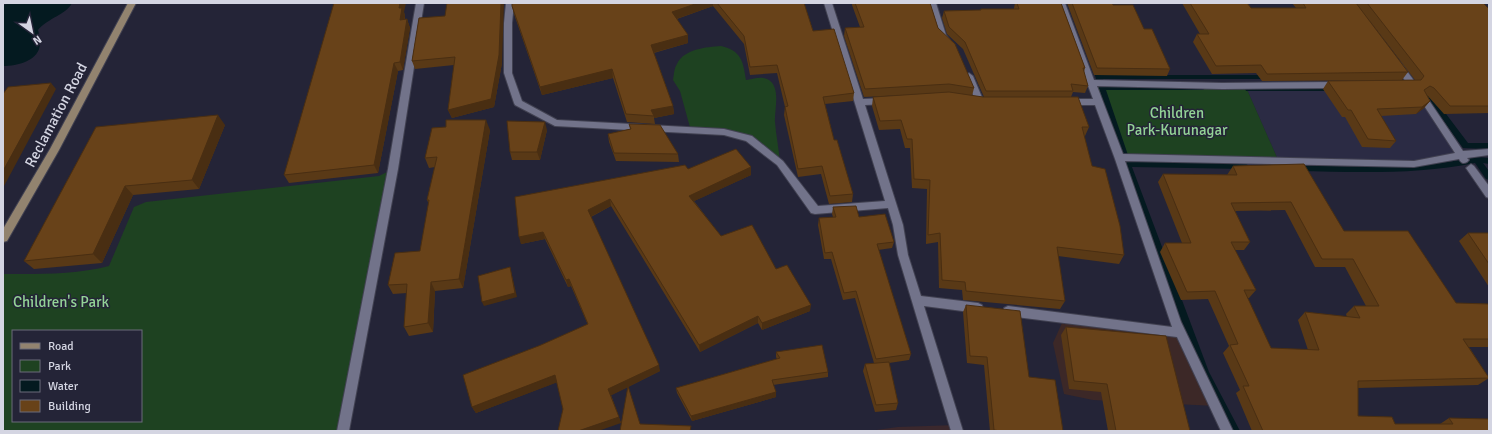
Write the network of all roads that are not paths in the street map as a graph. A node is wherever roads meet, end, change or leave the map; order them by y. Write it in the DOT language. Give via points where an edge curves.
graph roads {
  1 [pos="132,3"];
  2 [pos="420,3"];
  3 [pos="510,3"];
  4 [pos="828,3"];
  5 [pos="932,3"];
  6 [pos="1061,3"];
  7 [pos="952,45"];
  8 [pos="1393,59"];
  9 [pos="966,70"];
  10 [pos="1092,83"];
  11 [pos="1349,84"];
  12 [pos="1404,84"];
  13 [pos="1423,98"];
  14 [pos="892,100"];
  15 [pos="967,100"];
  16 [pos="860,102"];
  17 [pos="1059,102"];
  18 [pos="1099,102"];
  19 [pos="1489,152"];
  20 [pos="1462,157"];
  21 [pos="1120,159"];
  22 [pos="1471,168"];
  23 [pos="1489,194"];
  24 [pos="891,204"];
  25 [pos="3,238"];
  26 [pos="916,300"];
  27 [pos="985,308"];
  28 [pos="1000,310"];
  29 [pos="1181,333"];
  30 [pos="343,431"];
  31 [pos="957,431"];
  32 [pos="1227,431"];
  1 -- 25 [label="main road, Reclamation Road" via="54,150"];
  2 -- 30 [label="street" via="393,169"];
  3 -- 24 [label="street" via="508,73 518,103 555,123 724,132 749,138 780,163 815,210"];
  4 -- 16 [label="street"];
  5 -- 7 [label="street" via="942,36"];
  6 -- 10 [label="street"];
  8 -- 12 [label="street" via="1412,84"];
  9 -- 15 [label="street" via="984,102"];
  10 -- 11 [label="street" via="1222,86"];
  10 -- 18 [label="street"];
  13 -- 20 [label="street"];
  14 -- 16 [label="street"];
  16 -- 24 [label="street"];
  17 -- 18 [label="street"];
  18 -- 21 [label="street"];
  19 -- 20 [label="street"];
  20 -- 21 [label="street" via="1414,164 1125,157"];
  21 -- 29 [label="street"];
  22 -- 23 [label="street"];
  24 -- 26 [label="street"];
  26 -- 27 [label="street"];
  26 -- 31 [label="street"];
  28 -- 29 [label="street"];
  29 -- 32 [label="street"];
}
